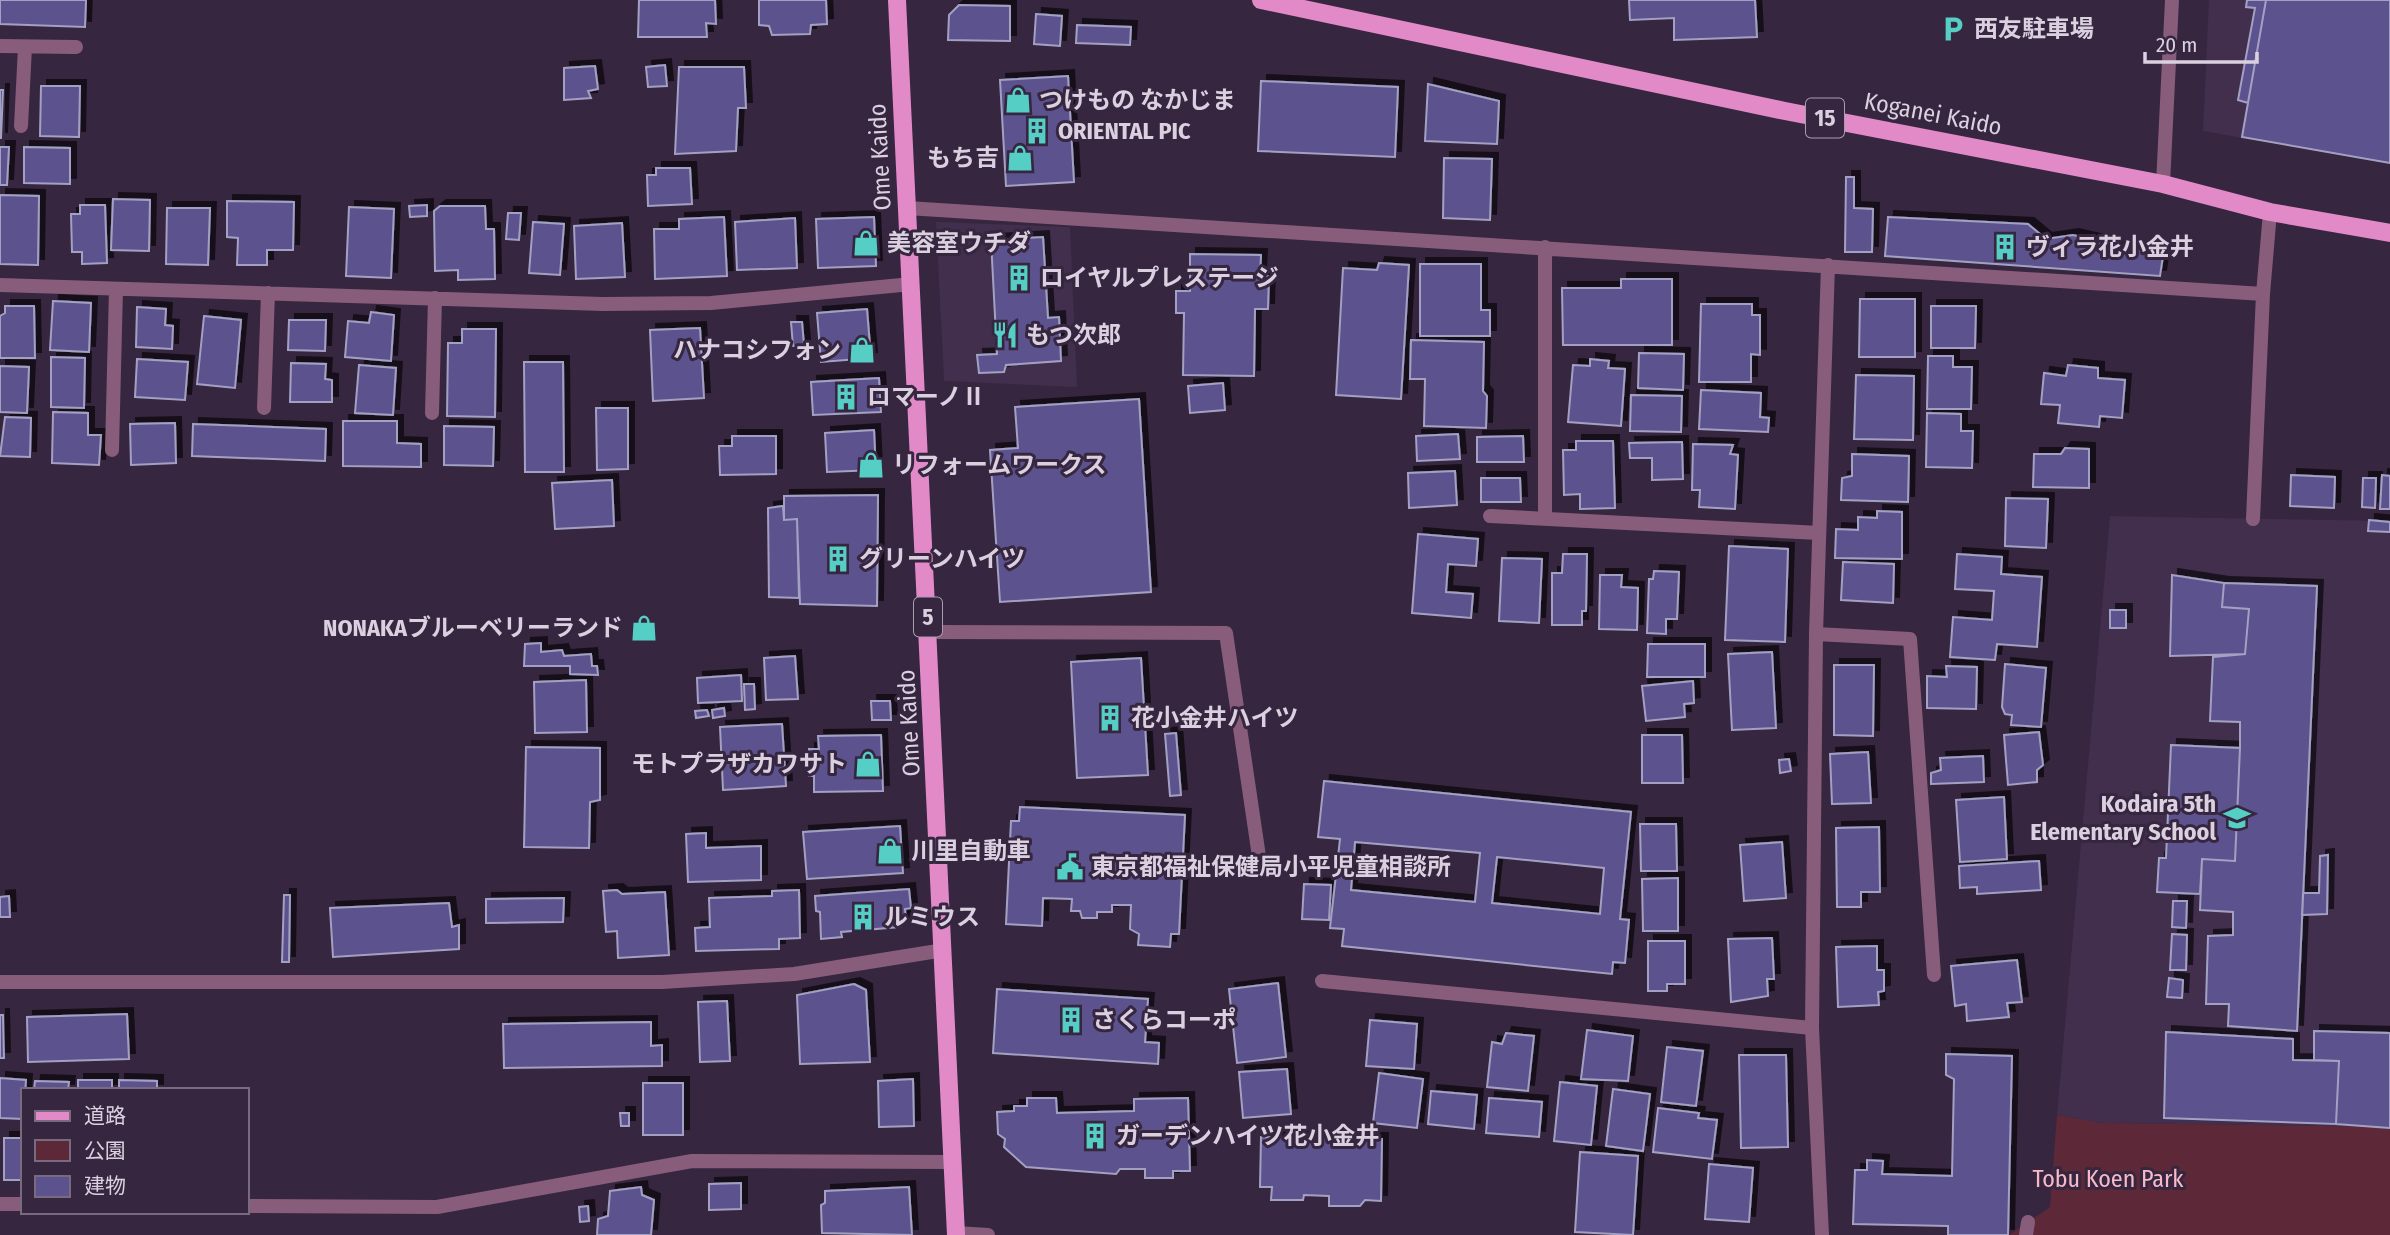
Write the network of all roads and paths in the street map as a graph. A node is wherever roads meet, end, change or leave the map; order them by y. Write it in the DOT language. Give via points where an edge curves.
graph roads {
  1 [pos="897,0"];
  2 [pos="1261,0"];
  3 [pos="2172,0"];
  4 [pos="0,46"];
  5 [pos="25,47"];
  6 [pos="76,47"];
  7 [pos="21,126"];
  8 [pos="2163,184"];
  9 [pos="907,208"];
  10 [pos="2270,212"];
  11 [pos="2390,233"];
  12 [pos="1545,247"];
  13 [pos="1828,265"];
  14 [pos="912,284"];
  15 [pos="0,285"];
  16 [pos="116,289"];
  17 [pos="268,293"];
  18 [pos="2263,294"];
  19 [pos="435,298"];
  20 [pos="264,408"];
  21 [pos="432,413"];
  22 [pos="112,450"];
  23 [pos="1490,516"];
  24 [pos="1545,517"];
  25 [pos="2253,519"];
  26 [pos="1819,533"];
  27 [pos="929,632"];
  28 [pos="1816,634"];
  29 [pos="1261,870"];
  30 [pos="944,950"];
  31 [pos="1934,975"];
  32 [pos="1322,981"];
  33 [pos="0,982"];
  34 [pos="1812,1028"];
  35 [pos="952,1162"];
  36 [pos="0,1204"];
  37 [pos="21,1204"];
  38 [pos="248,1206"];
  39 [pos="956,1234"];
  40 [pos="988,1235"];
  41 [pos="1822,1235"];
  1 -- 9 [label="main road, Ome Kaido / 5"];
  2 -- 8 [label="main road, Koganei Kaido / 15" via="1785,111"];
  3 -- 8 [label="street"];
  4 -- 5 [label="street"];
  5 -- 6 [label="street"];
  5 -- 7 [label="street"];
  8 -- 10 [label="main road, Koganei Kaido / 15"];
  9 -- 12 [label="street"];
  9 -- 14 [label="main road, Ome Kaido / 5"];
  10 -- 11 [label="main road, Koganei Kaido / 15"];
  10 -- 18 [label="street"];
  12 -- 13 [label="street"];
  12 -- 24 [label="street"];
  13 -- 18 [label="street"];
  13 -- 26 [label="street"];
  14 -- 19 [label="street" via="711,303"];
  14 -- 27 [label="main road, Ome Kaido / 5"];
  15 -- 16 [label="street"];
  16 -- 17 [label="street"];
  16 -- 22 [label="street"];
  17 -- 19 [label="street"];
  17 -- 20 [label="street"];
  18 -- 25 [label="street"];
  19 -- 21 [label="street"];
  23 -- 24 [label="street"];
  24 -- 26 [label="street"];
  26 -- 28 [label="street"];
  27 -- 29 [label="street" via="1226,634"];
  27 -- 30 [label="main road, Ome Kaido / 5"];
  28 -- 31 [label="street" via="1910,639"];
  28 -- 34 [label="street"];
  30 -- 33 [label="street" via="794,974 662,982"];
  30 -- 35 [label="main road, Ome Kaido / 5"];
  32 -- 34 [label="street"];
  34 -- 41 [label="street"];
  35 -- 38 [label="street" via="692,1161 437,1207"];
  35 -- 39 [label="main road, Ome Kaido / 5"];
  36 -- 37 [label="street"];
  39 -- 40 [label="street"];
}
